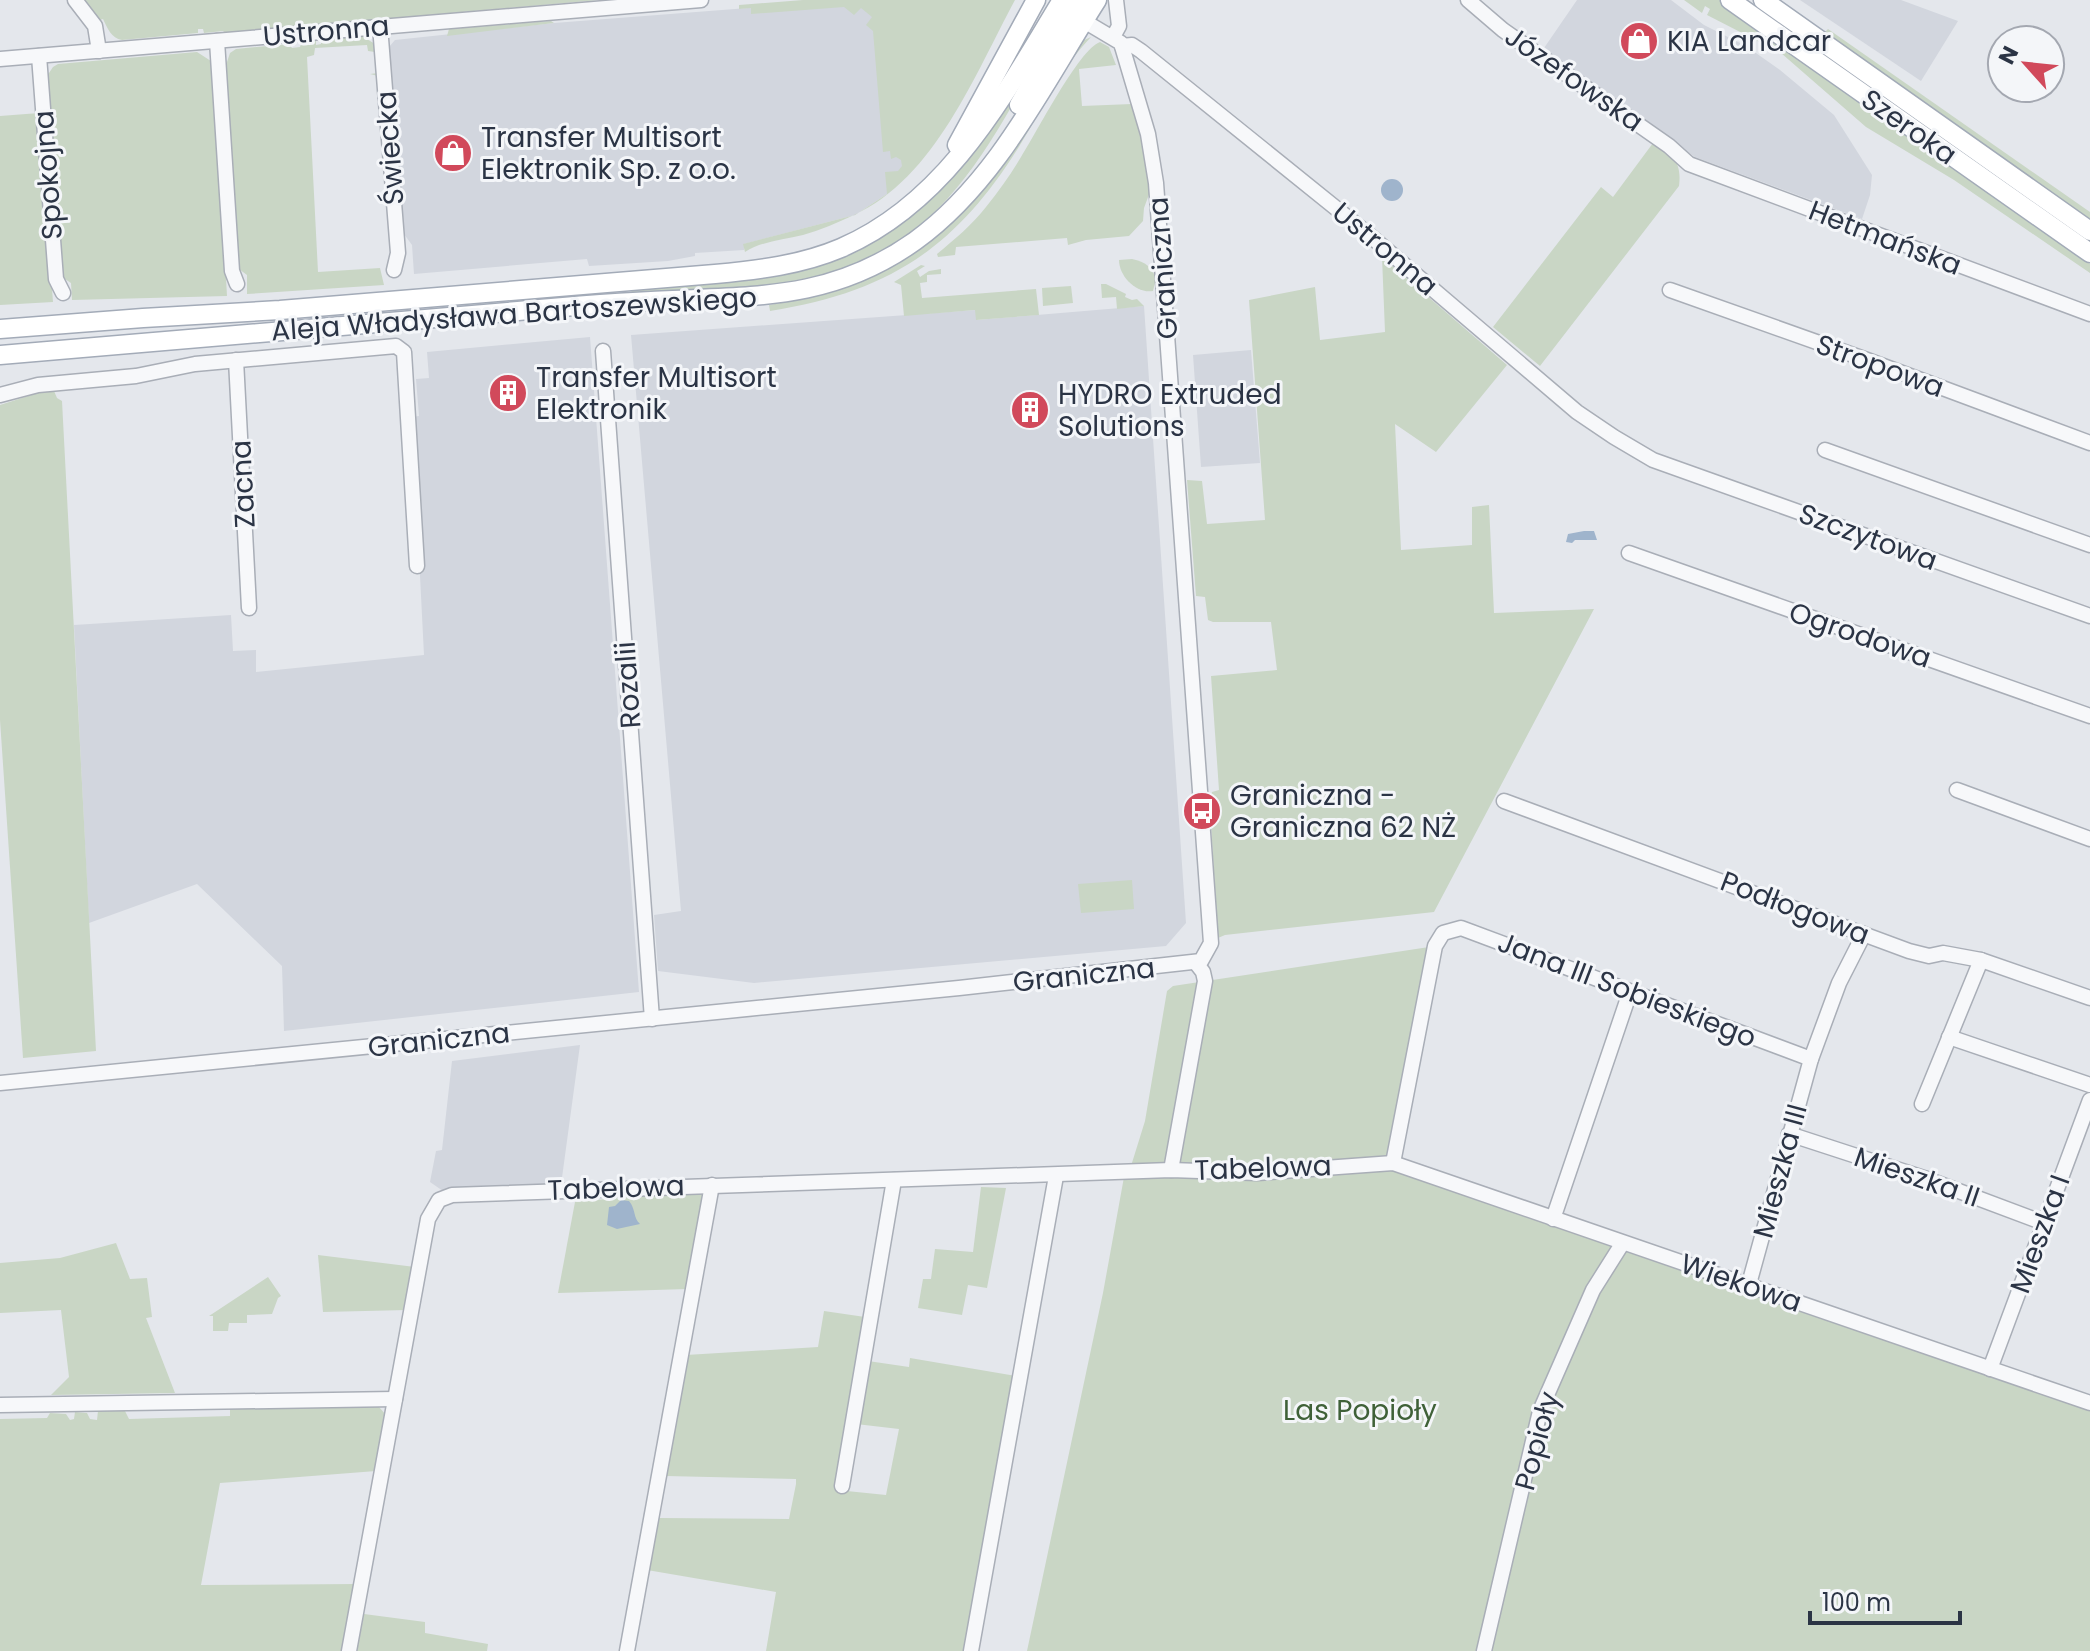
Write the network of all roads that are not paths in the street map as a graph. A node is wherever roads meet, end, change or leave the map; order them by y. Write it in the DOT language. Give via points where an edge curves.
graph roads {
  1 [pos="75,0"];
  2 [pos="701,0"];
  3 [pos="1036,0"];
  4 [pos="1062,0"];
  5 [pos="1078,0"];
  6 [pos="1097,0"];
  7 [pos="1116,0"];
  8 [pos="1468,0"];
  9 [pos="1730,0"];
  10 [pos="1763,0"];
  11 [pos="1084,21"];
  12 [pos="380,26"];
  13 [pos="217,41"];
  14 [pos="1118,41"];
  15 [pos="99,51"];
  16 [pos="39,56"];
  17 [pos="0,59"];
  18 [pos="1681,157"];
  19 [pos="987,168"];
  20 [pos="926,190"];
  21 [pos="2090,231"];
  22 [pos="2090,253"];
  23 [pos="394,270"];
  24 [pos="237,284"];
  25 [pos="1670,290"];
  26 [pos="63,293"];
  27 [pos="2090,314"];
  28 [pos="0,329"];
  29 [pos="603,351"];
  30 [pos="0,355"];
  31 [pos="236,360"];
  32 [pos="0,395"];
  33 [pos="2090,443"];
  34 [pos="1825,450"];
  35 [pos="1647,457"];
  36 [pos="2090,545"];
  37 [pos="1629,553"];
  38 [pos="417,566"];
  39 [pos="249,608"];
  40 [pos="2090,616"];
  41 [pos="2090,716"];
  42 [pos="1957,790"];
  43 [pos="1504,801"];
  44 [pos="2090,839"];
  45 [pos="1864,934"];
  46 [pos="1981,960"];
  47 [pos="1196,963"];
  48 [pos="1630,992"];
  49 [pos="2090,998"];
  50 [pos="652,1019"];
  51 [pos="1949,1037"];
  52 [pos="1811,1059"];
  53 [pos="0,1083"];
  54 [pos="2090,1085"];
  55 [pos="2090,1100"];
  56 [pos="1922,1104"];
  57 [pos="1789,1134"];
  58 [pos="1393,1163"];
  59 [pos="1171,1170"];
  60 [pos="1056,1176"];
  61 [pos="894,1180"];
  62 [pos="712,1185"];
  63 [pos="1553,1219"];
  64 [pos="2044,1223"];
  65 [pos="1622,1244"];
  66 [pos="1749,1284"];
  67 [pos="1990,1369"];
  68 [pos="395,1399"];
  69 [pos="2090,1403"];
  70 [pos="0,1405"];
  71 [pos="842,1486"];
  72 [pos="349,1651"];
  73 [pos="627,1651"];
  74 [pos="971,1651"];
  75 [pos="1484,1651"];
  1 -- 15 [label="street" via="95,26"];
  2 -- 12 [label="street, Ustronna"];
  3 -- 20 [label="main road, Aleja Władysława Bartoszewskiego" via="954,151"];
  4 -- 20 [label="main road, Aleja Władysława Bartoszewskiego" via="986,121"];
  5 -- 19 [label="main road, Aleja Władysława Bartoszewskiego"];
  6 -- 11 [label="main road, Aleja Władysława Bartoszewskiego"];
  7 -- 14 [label="street"];
  8 -- 18 [label="street, Józefowska"];
  9 -- 22 [label="main road, Szeroka"];
  10 -- 21 [label="main road, Szeroka"];
  11 -- 14 [label="street"];
  11 -- 19 [label="main road, Aleja Władysława Bartoszewskiego"];
  12 -- 13 [label="street, Ustronna"];
  12 -- 23 [label="street, Świecka" via="398,249"];
  13 -- 15 [label="street, Ustronna"];
  13 -- 24 [label="street"];
  14 -- 35 [label="street, Ustronna" via="1141,51 1368,234 1577,412"];
  14 -- 47 [label="street, Graniczna" via="1149,138 1162,245 1211,943"];
  15 -- 16 [label="street, Ustronna"];
  16 -- 17 [label="street, Ustronna"];
  16 -- 26 [label="street, Spokojna" via="56,279"];
  18 -- 27 [label="street, Hetmańska"];
  19 -- 30 [label="main road, Aleja Władysława Bartoszewskiego" via="948,213 897,252 844,278 791,293"];
  20 -- 28 [label="main road, Aleja Władysława Bartoszewskiego" via="863,237 820,255 764,268"];
  25 -- 33 [label="street, Stropowa"];
  29 -- 50 [label="street, Rozalii"];
  31 -- 32 [label="street" via="38,385"];
  31 -- 38 [label="street" via="401,348"];
  31 -- 39 [label="street, Zacna"];
  34 -- 36 [label="street"];
  35 -- 40 [label="street, Szczytowa"];
  37 -- 41 [label="street, Ogrodowa"];
  42 -- 44 [label="street"];
  43 -- 45 [label="street, Podłogowa"];
  45 -- 46 [label="street, Podłogowa" via="1929,956 1943,953"];
  45 -- 52 [label="street, Mieszka III"];
  46 -- 49 [label="street, Podłogowa"];
  46 -- 51 [label="street"];
  47 -- 50 [label="street, Graniczna"];
  47 -- 59 [label="street" via="1205,981"];
  48 -- 52 [label="street, Jana III Sobieskiego"];
  48 -- 58 [label="street, Jana III Sobieskiego" via="1461,928 1443,933 1435,946"];
  48 -- 63 [label="street"];
  50 -- 53 [label="street, Graniczna"];
  51 -- 54 [label="street"];
  51 -- 56 [label="street"];
  52 -- 57 [label="street, Mieszka III"];
  55 -- 64 [label="street, Mieszka I"];
  57 -- 64 [label="street, Mieszka II"];
  57 -- 66 [label="street, Mieszka III"];
  58 -- 59 [label="street, Tabelowa" via="1257,1173"];
  58 -- 63 [label="street, Wiekowa"];
  59 -- 60 [label="street, Tabelowa"];
  60 -- 61 [label="street, Tabelowa"];
  60 -- 74 [label="street"];
  61 -- 62 [label="street, Tabelowa"];
  61 -- 71 [label="street"];
  62 -- 68 [label="street, Tabelowa" via="461,1194 439,1200 428,1219"];
  62 -- 73 [label="street"];
  63 -- 65 [label="street, Wiekowa"];
  64 -- 67 [label="street, Mieszka I"];
  65 -- 66 [label="street, Wiekowa"];
  65 -- 75 [label="street, Popioły" via="1593,1290 1540,1411"];
  66 -- 67 [label="street, Wiekowa"];
  67 -- 69 [label="street, Wiekowa"];
  68 -- 70 [label="street"];
  68 -- 72 [label="street"];
}
